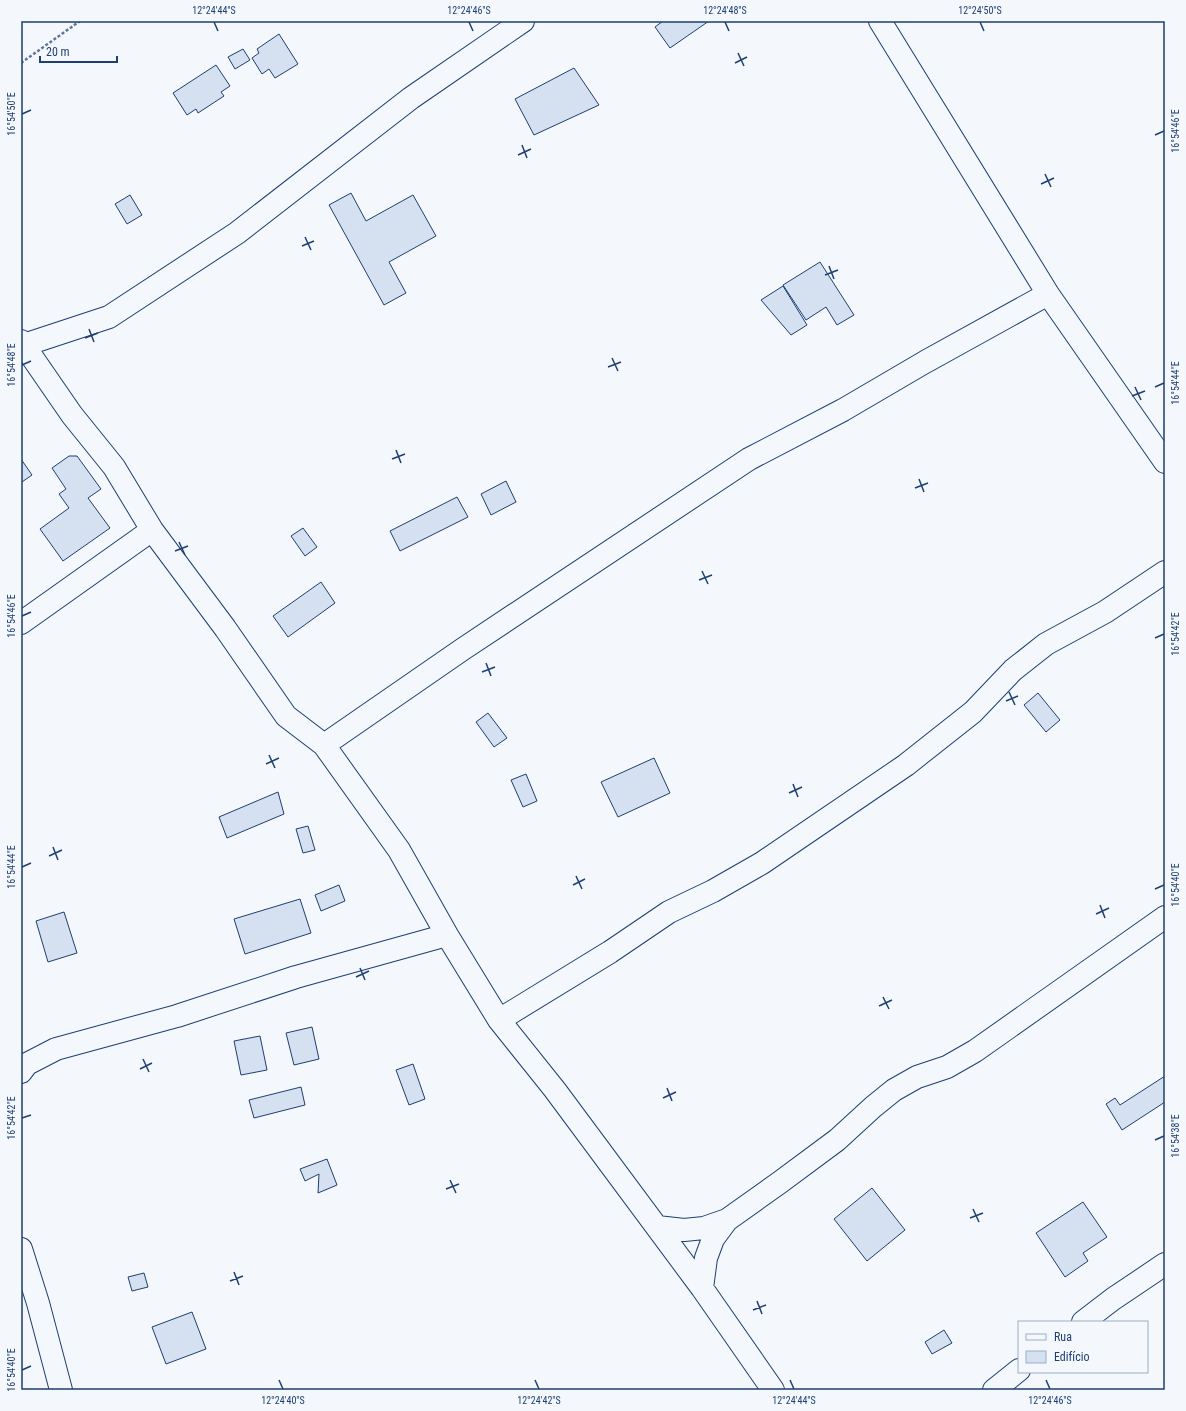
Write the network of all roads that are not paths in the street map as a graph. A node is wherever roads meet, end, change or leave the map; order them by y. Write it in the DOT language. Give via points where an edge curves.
graph roads {
  1 [pos="523,21"];
  2 [pos="880,21"];
  3 [pos="1048,294"];
  4 [pos="22,344"];
  5 [pos="1165,462"];
  6 [pos="152,530"];
  7 [pos="1165,572"];
  8 [pos="21,623"];
  9 [pos="324,745"];
  10 [pos="1165,917"];
  11 [pos="447,935"];
  12 [pos="499,1020"];
  13 [pos="23,1066"];
  14 [pos="727,1220"];
  15 [pos="657,1227"];
  16 [pos="21,1249"];
  17 [pos="1165,1264"];
  18 [pos="702,1288"];
  19 [pos="1083,1321"];
  20 [pos="1018,1371"];
  21 [pos="61,1390"];
  22 [pos="774,1390"];
  23 [pos="994,1390"];
  1 -- 4 [label="street" via="411,98 236,233 109,317"];
  2 -- 3 [label="street"];
  3 -- 5 [label="street"];
  3 -- 9 [label="street" via="843,410 749,459 463,649"];
  4 -- 6 [label="street" via="72,415 114,467"];
  6 -- 8 [label="street"];
  6 -- 9 [label="street" via="286,716"];
  7 -- 12 [label="street" via="1105,612 1046,644 1013,670 973,712 906,765 762,863 669,912 610,952"];
  9 -- 11 [label="street" via="398,850"];
  10 -- 14 [label="street" via="975,1051 947,1067 917,1077 894,1090 837,1140"];
  11 -- 12 [label="street"];
  11 -- 13 [label="street" via="296,977 177,1016 56,1049"];
  12 -- 15 [label="street" via="555,1090"];
  14 -- 15 [label="street" via="704,1228 684,1230"];
  14 -- 18 [label="street" via="713,1239 706,1258"];
  15 -- 18 [label="street"];
  16 -- 21 [label="street"];
  17 -- 19 [label="street"];
  18 -- 22 [label="street"];
  20 -- 23 [label="street"];
}
